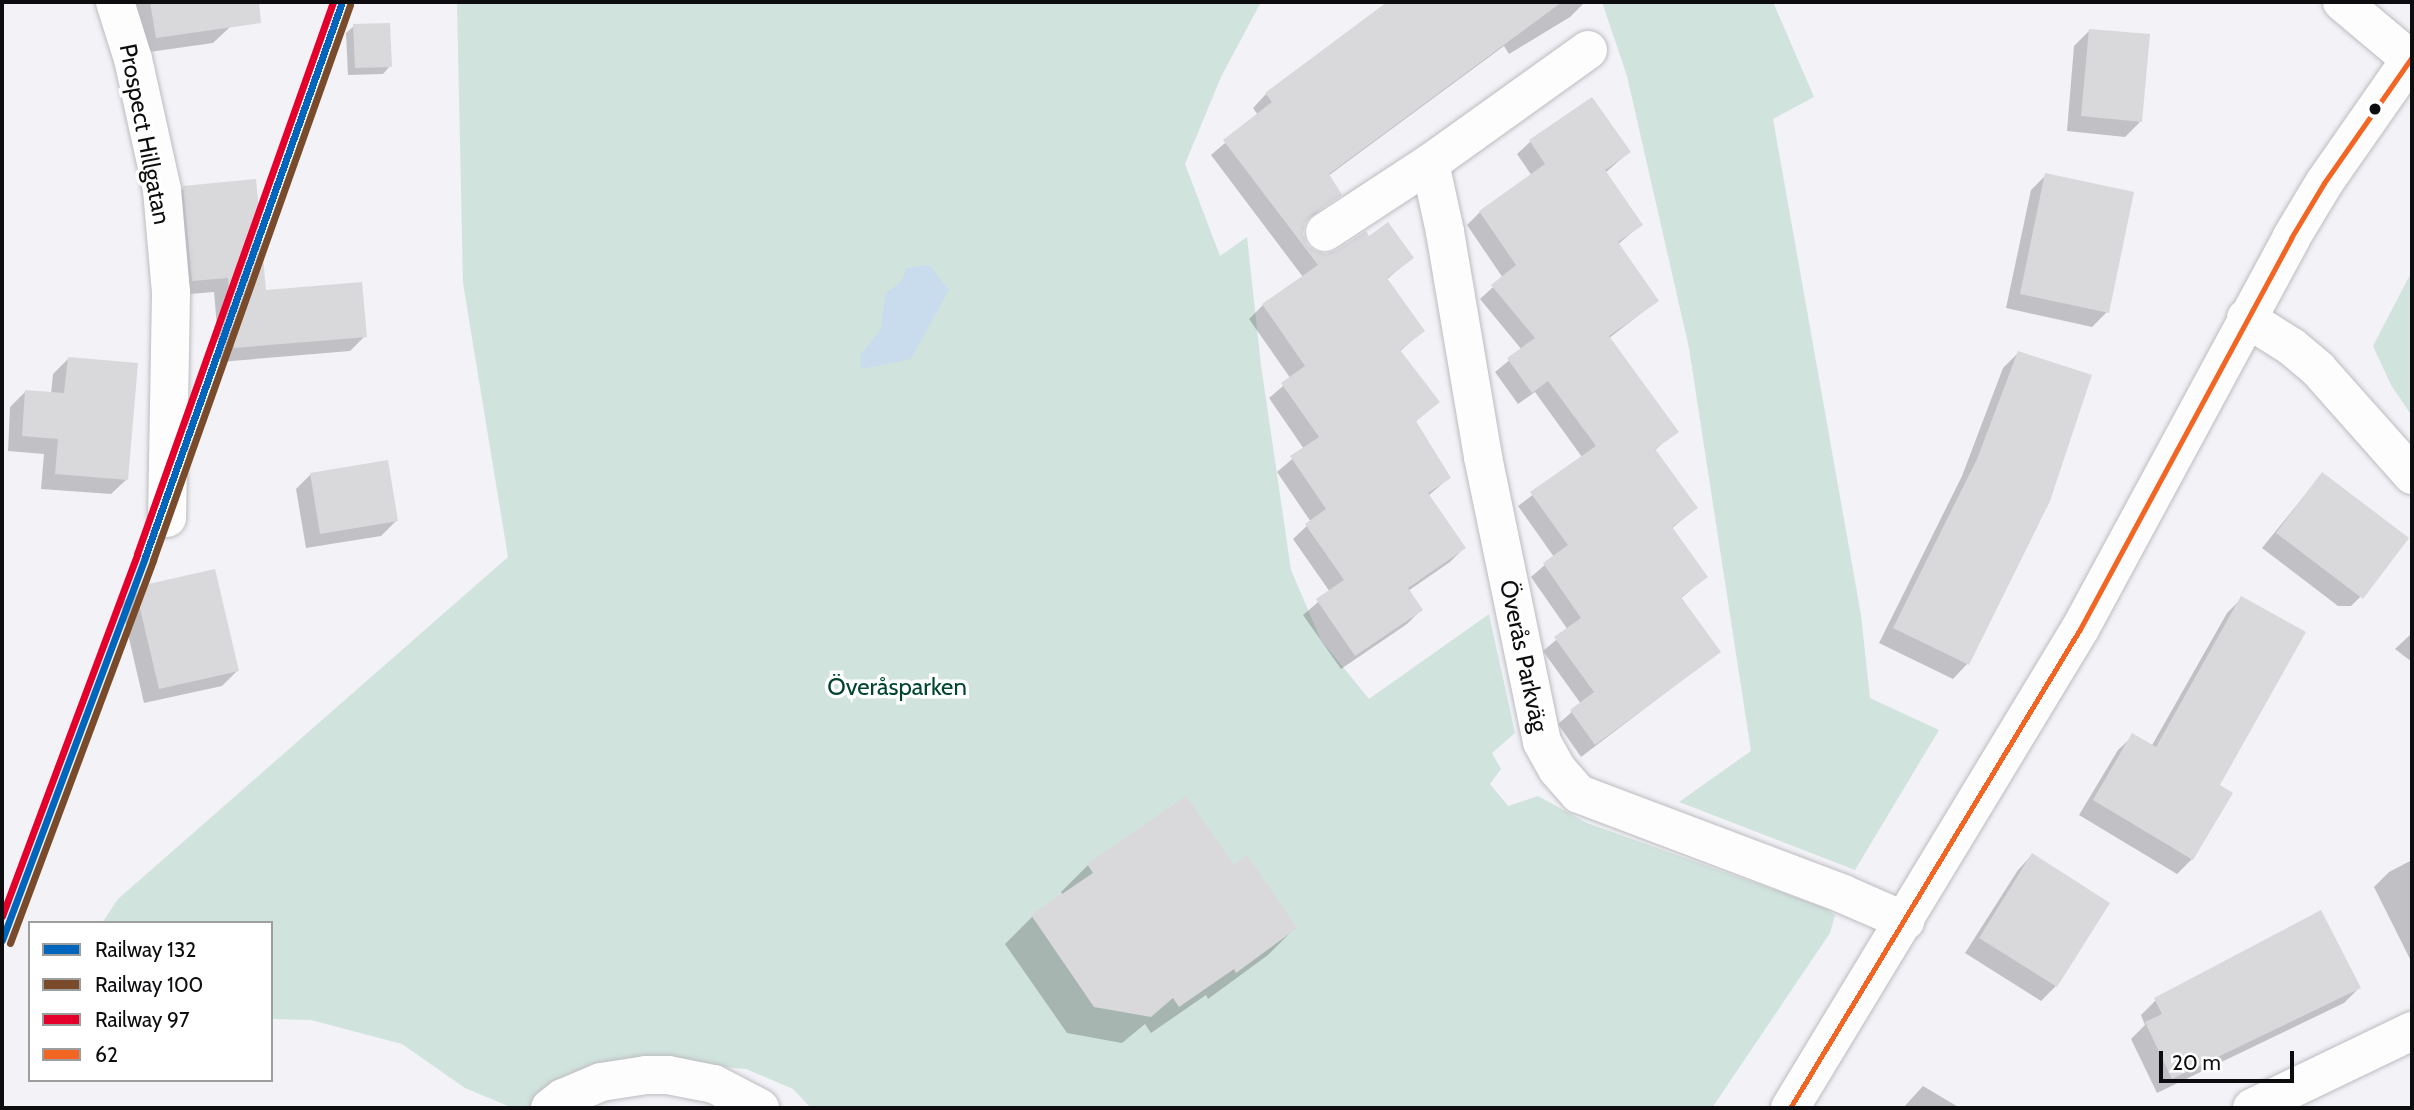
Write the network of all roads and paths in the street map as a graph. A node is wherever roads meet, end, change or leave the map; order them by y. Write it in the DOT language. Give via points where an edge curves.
graph roads {
  1 [pos="115,2"];
  2 [pos="2342,2"];
  3 [pos="1588,50"];
  4 [pos="2411,58"];
  5 [pos="1430,163"];
  6 [pos="1325,232"];
  7 [pos="2246,318"];
  8 [pos="2412,475"];
  9 [pos="167,519"];
  10 [pos="1905,921"];
  11 [pos="2412,1031"];
  12 [pos="550,1108"];
  13 [pos="760,1108"];
  14 [pos="1790,1108"];
  15 [pos="2252,1108"];
  1 -- 9 [label="street, Prospect Hillgatan" via="133,59 162,190 171,292"];
  2 -- 4 [label="street"];
  3 -- 5 [label="street"];
  4 -- 7 [label="street" via="2325,183"];
  5 -- 6 [label="street"];
  5 -- 10 [label="street, Överås Parkväg" via="1528,685 1542,742 1557,769 1579,794"];
  7 -- 8 [label="street" via="2318,369"];
  7 -- 10 [label="street" via="2080,629"];
  10 -- 14 [label="street"];
  11 -- 15 [label="street"];
  12 -- 13 [label="street" via="601,1082 646,1075 714,1084"];
}
